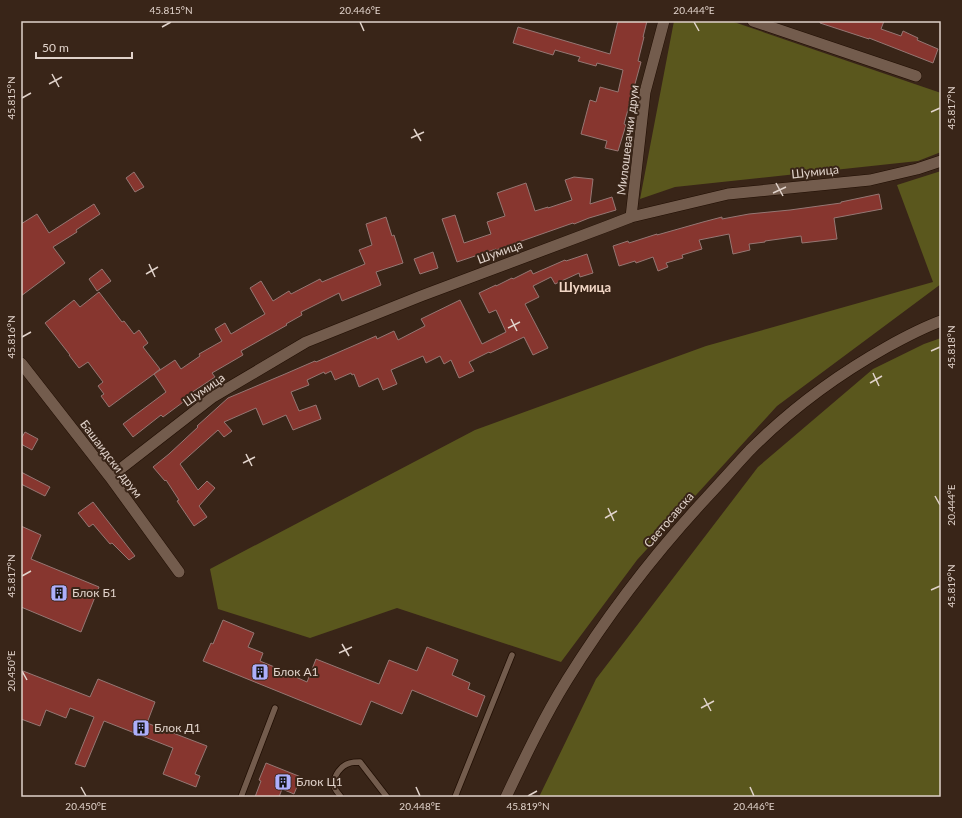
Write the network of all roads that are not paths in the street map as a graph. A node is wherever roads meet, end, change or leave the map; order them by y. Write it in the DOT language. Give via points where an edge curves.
graph roads {
  1 [pos="664,21"];
  2 [pos="753,21"];
  3 [pos="916,76"];
  4 [pos="941,161"];
  5 [pos="631,217"];
  6 [pos="941,315"];
  7 [pos="941,321"];
  8 [pos="925,327"];
  9 [pos="21,363"];
  10 [pos="110,477"];
  11 [pos="179,572"];
  12 [pos="512,655"];
  13 [pos="275,708"];
  14 [pos="241,797"];
  15 [pos="341,797"];
  16 [pos="387,797"];
  17 [pos="455,797"];
  18 [pos="506,797"];
  1 -- 5 [label="street, Милошевачки друм" via="645,92"];
  2 -- 3 [label="street"];
  4 -- 5 [label="street, Шумица" via="870,180 728,194"];
  5 -- 10 [label="street, Шумица" via="306,342 213,397"];
  6 -- 8 [label="street"];
  7 -- 8 [label="street"];
  8 -- 18 [label="street, Светосавска" via="874,354 796,409 751,449 684,522 634,583 588,646 548,712"];
  9 -- 10 [label="street, Башаидски друм"];
  10 -- 11 [label="street, Башаидски друм"];
  12 -- 17 [label="lane"];
  13 -- 14 [label="lane"];
  15 -- 16 [label="lane" via="334,787 334,782 342,767 350,762 360,762"];
}
